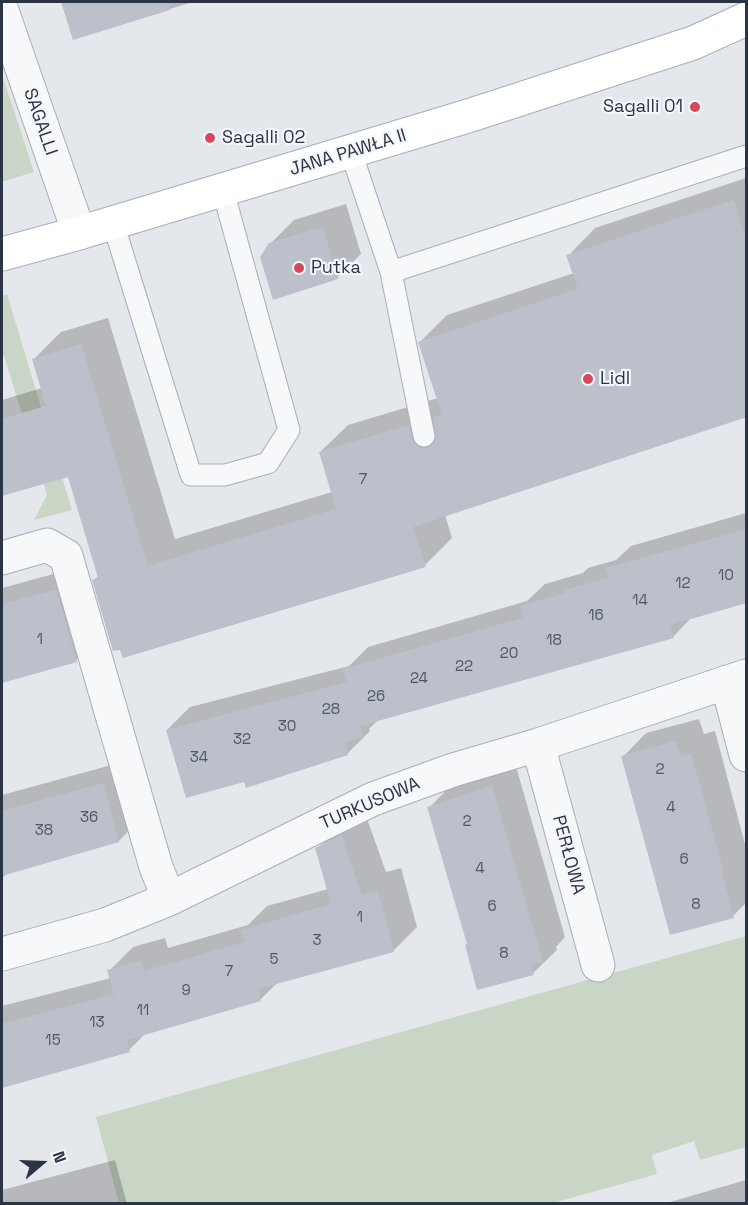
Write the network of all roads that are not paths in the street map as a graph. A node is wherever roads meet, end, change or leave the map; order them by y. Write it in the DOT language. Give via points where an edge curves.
graph roads {
  1 [pos="2,11"];
  2 [pos="747,20"];
  3 [pos="747,39"];
  4 [pos="693,44"];
  5 [pos="351,153"];
  6 [pos="747,156"];
  7 [pos="223,191"];
  8 [pos="113,223"];
  9 [pos="79,233"];
  10 [pos="2,254"];
  11 [pos="391,272"];
  12 [pos="424,435"];
  13 [pos="2,558"];
  14 [pos="737,679"];
  15 [pos="538,745"];
  16 [pos="747,755"];
  17 [pos="170,899"];
  18 [pos="2,954"];
  19 [pos="598,965"];
  1 -- 9 [label="street, SAGALLI"];
  2 -- 4 [label="street, JANA PAWŁA II"];
  3 -- 4 [label="street, JANA PAWŁA II"];
  4 -- 5 [label="street, JANA PAWŁA II"];
  5 -- 7 [label="street, JANA PAWŁA II"];
  5 -- 11 [label="lane"];
  6 -- 11 [label="lane"];
  7 -- 8 [label="street, JANA PAWŁA II"];
  7 -- 8 [label="lane" via="289,430 268,462 225,475 191,475"];
  8 -- 9 [label="street, JANA PAWŁA II"];
  9 -- 10 [label="street, JANA PAWŁA II"];
  11 -- 12 [label="lane"];
  13 -- 17 [label="street" via="47,545 66,556 156,867"];
  14 -- 15 [label="street, TURKUSOWA"];
  14 -- 16 [label="street"];
  15 -- 17 [label="street, TURKUSOWA" via="374,799"];
  15 -- 19 [label="street, PERŁOWA"];
  17 -- 18 [label="street, TURKUSOWA" via="105,925"];
}
